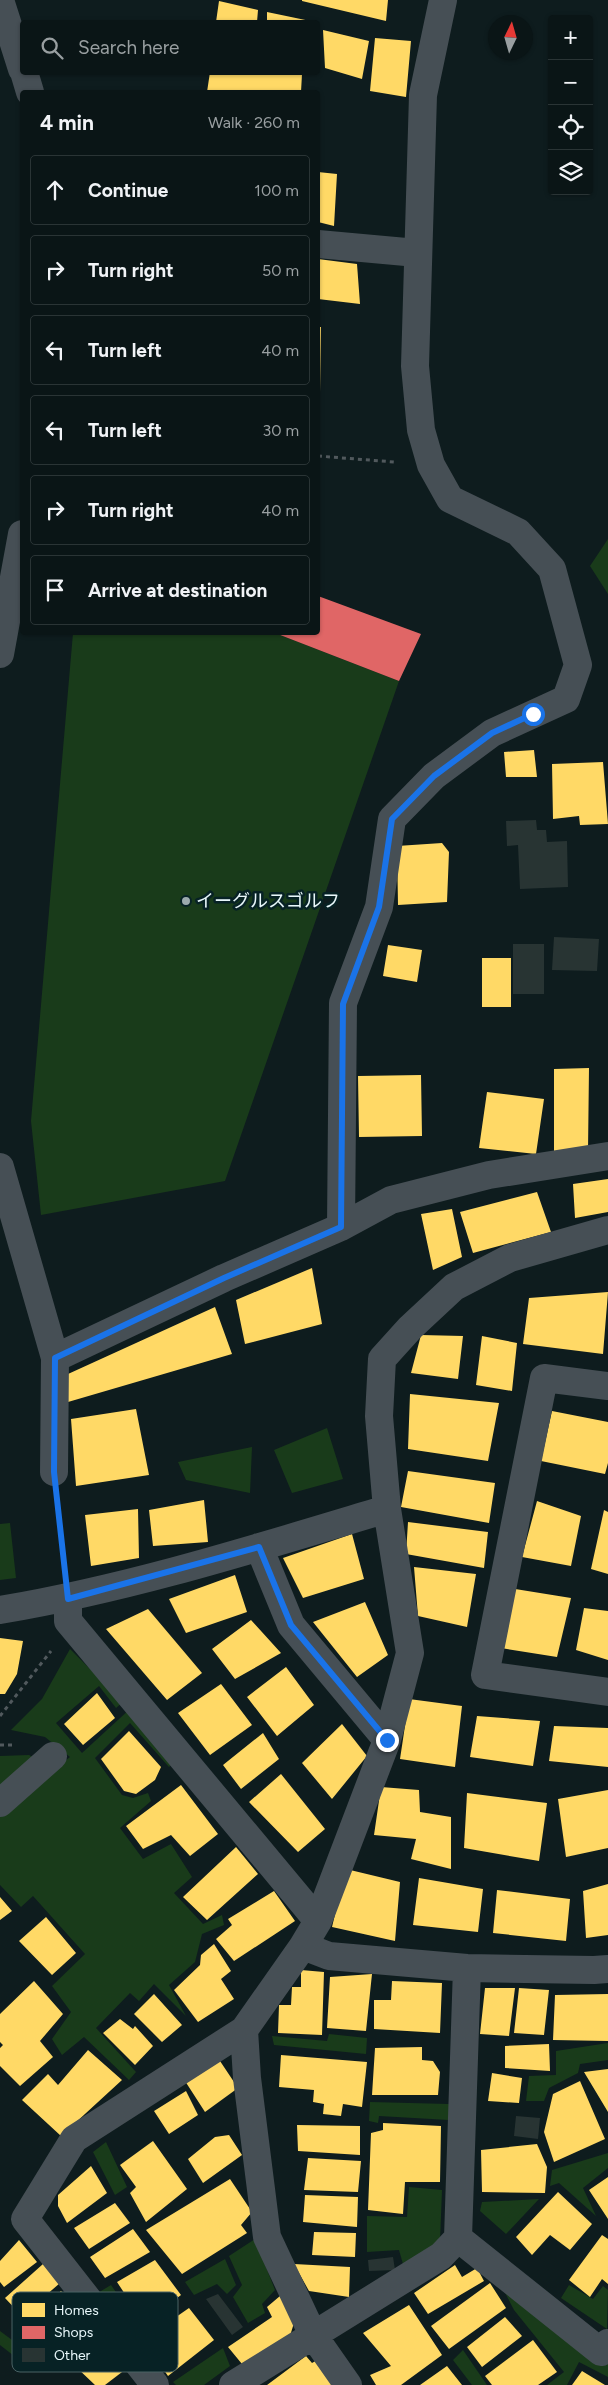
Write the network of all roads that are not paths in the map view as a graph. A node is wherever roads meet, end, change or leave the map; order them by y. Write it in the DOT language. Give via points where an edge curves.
graph roads {
  1 [pos="0,0"];
  2 [pos="443,0"];
  3 [pos="20,63"];
  4 [pos="25,75"];
  5 [pos="29,90"];
  6 [pos="320,244"];
  7 [pos="417,253"];
  8 [pos="20,545"];
  9 [pos="0,654"];
  10 [pos="608,1156"];
  11 [pos="0,1167"];
  12 [pos="341,1227"];
  13 [pos="608,1230"];
  14 [pos="55,1358"];
  15 [pos="608,1386"];
  16 [pos="54,1472"];
  17 [pos="387,1509"];
  18 [pos="259,1547"];
  19 [pos="0,1610"];
  20 [pos="66,1619"];
  21 [pos="608,1692"];
  22 [pos="387,1740"];
  23 [pos="53,1756"];
  24 [pos="0,1803"];
  25 [pos="318,1921"];
  26 [pos="302,1946"];
  27 [pos="467,1968"];
  28 [pos="608,1969"];
  29 [pos="244,2030"];
  30 [pos="458,2238"];
  31 [pos="82,2292"];
  32 [pos="313,2335"];
  33 [pos="608,2343"];
  34 [pos="145,2372"];
  35 [pos="155,2385"];
  36 [pos="233,2385"];
  37 [pos="348,2385"];
  1 -- 3 [label="street"];
  2 -- 7 [label="street" via="423,95"];
  4 -- 5 [label="street"];
  6 -- 7 [label="street"];
  7 -- 12 [label="street" via="415,366 421,430 431,465 450,499 518,532 552,569 578,665 566,699 492,733 434,776 392,819 379,907 343,1004"];
  8 -- 9 [label="street"];
  10 -- 12 [label="street" via="489,1175 391,1200"];
  11 -- 14 [label="street"];
  12 -- 14 [label="street"];
  13 -- 17 [label="street" via="510,1258 454,1287 382,1359 379,1416"];
  14 -- 16 [label="street"];
  15 -- 21 [label="street" via="544,1378 485,1674"];
  17 -- 18 [label="street"];
  17 -- 22 [label="street" via="410,1653"];
  18 -- 20 [label="street"];
  18 -- 22 [label="street" via="291,1625"];
  19 -- 20 [label="street"];
  20 -- 25 [label="street"];
  22 -- 25 [label="street"];
  23 -- 24 [label="street"];
  25 -- 26 [label="street"];
  26 -- 27 [label="street" via="329,1956"];
  26 -- 29 [label="street"];
  27 -- 28 [label="street"];
  27 -- 30 [label="street"];
  29 -- 31 [label="street" via="74,2140 25,2219"];
  29 -- 32 [label="street" via="267,2237"];
  30 -- 32 [label="street" via="441,2256"];
  30 -- 33 [label="street" via="601,2352"];
  32 -- 36 [label="street"];
  32 -- 37 [label="street"];
  34 -- 35 [label="street"];
}
